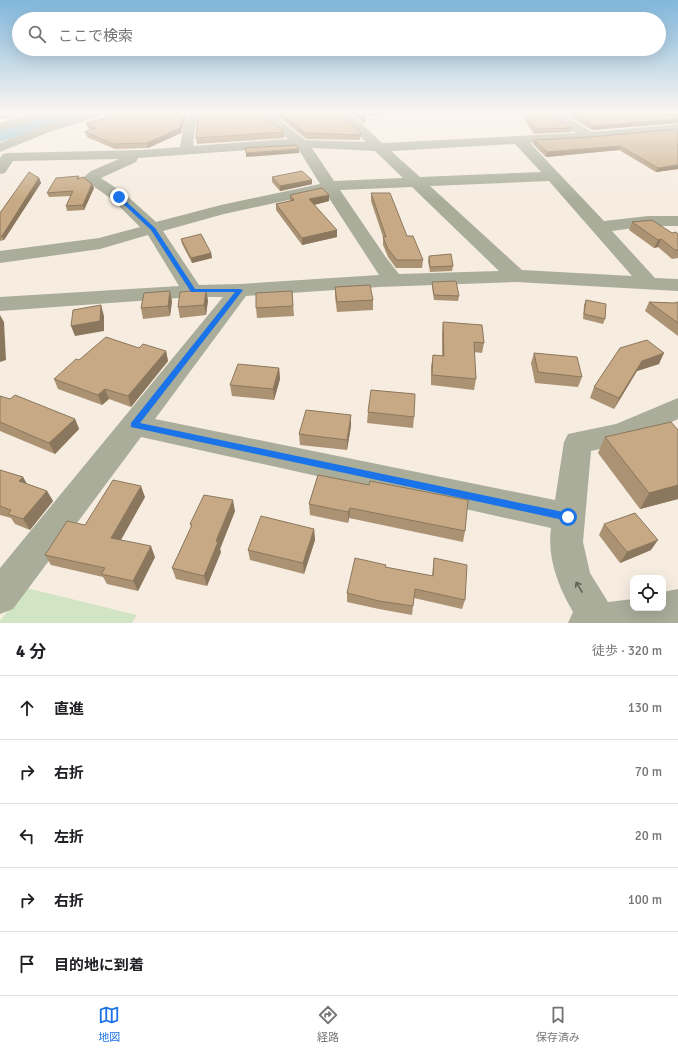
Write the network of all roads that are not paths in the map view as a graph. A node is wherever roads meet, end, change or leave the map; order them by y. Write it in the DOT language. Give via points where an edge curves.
graph roads {
  1 [pos="21,142"];
  2 [pos="187,142"];
  3 [pos="374,142"];
  4 [pos="478,142"];
  5 [pos="521,142"];
  6 [pos="302,144"];
  7 [pos="379,147"];
  8 [pos="186,150"];
  9 [pos="3,154"];
  10 [pos="143,154"];
  11 [pos="0,170"];
  12 [pos="553,176"];
  13 [pos="417,183"];
  14 [pos="331,186"];
  15 [pos="678,221"];
  16 [pos="599,227"];
  17 [pos="153,229"];
  18 [pos="0,257"];
  19 [pos="516,276"];
  20 [pos="394,281"];
  21 [pos="648,283"];
  22 [pos="678,285"];
  23 [pos="240,290"];
  24 [pos="193,291"];
  25 [pos="0,304"];
  26 [pos="678,408"];
  27 [pos="134,425"];
  28 [pos="568,517"];
  29 [pos="0,596"];
  30 [pos="678,607"];
  31 [pos="636,620"];
  32 [pos="593,622"];
  1 -- 9 [label="street"];
  2 -- 8 [label="street"];
  3 -- 7 [label="street"];
  4 -- 7 [label="street"];
  5 -- 12 [label="street"];
  6 -- 7 [label="street"];
  6 -- 8 [label="street"];
  6 -- 14 [label="street"];
  7 -- 13 [label="street"];
  8 -- 10 [label="street"];
  9 -- 10 [label="street"];
  9 -- 11 [label="street"];
  10 -- 17 [label="street" via="91,178 119,197"];
  12 -- 13 [label="street"];
  12 -- 16 [label="street"];
  13 -- 14 [label="street"];
  13 -- 19 [label="street"];
  14 -- 17 [label="street" via="221,210"];
  14 -- 20 [label="street"];
  15 -- 16 [label="street" via="648,220"];
  16 -- 21 [label="street"];
  17 -- 18 [label="street" via="100,243"];
  17 -- 24 [label="street"];
  19 -- 20 [label="street"];
  19 -- 21 [label="street"];
  20 -- 23 [label="street"];
  21 -- 22 [label="street"];
  23 -- 24 [label="street"];
  23 -- 27 [label="street"];
  24 -- 25 [label="street"];
  26 -- 28 [label="street" via="620,434 578,442"];
  27 -- 28 [label="street"];
  27 -- 29 [label="street"];
  32 -- 28 [label="street, one-way" via="574,580 566,542"];
  30 -- 31 [label="street"];
  31 -- 32 [label="street"];
}
